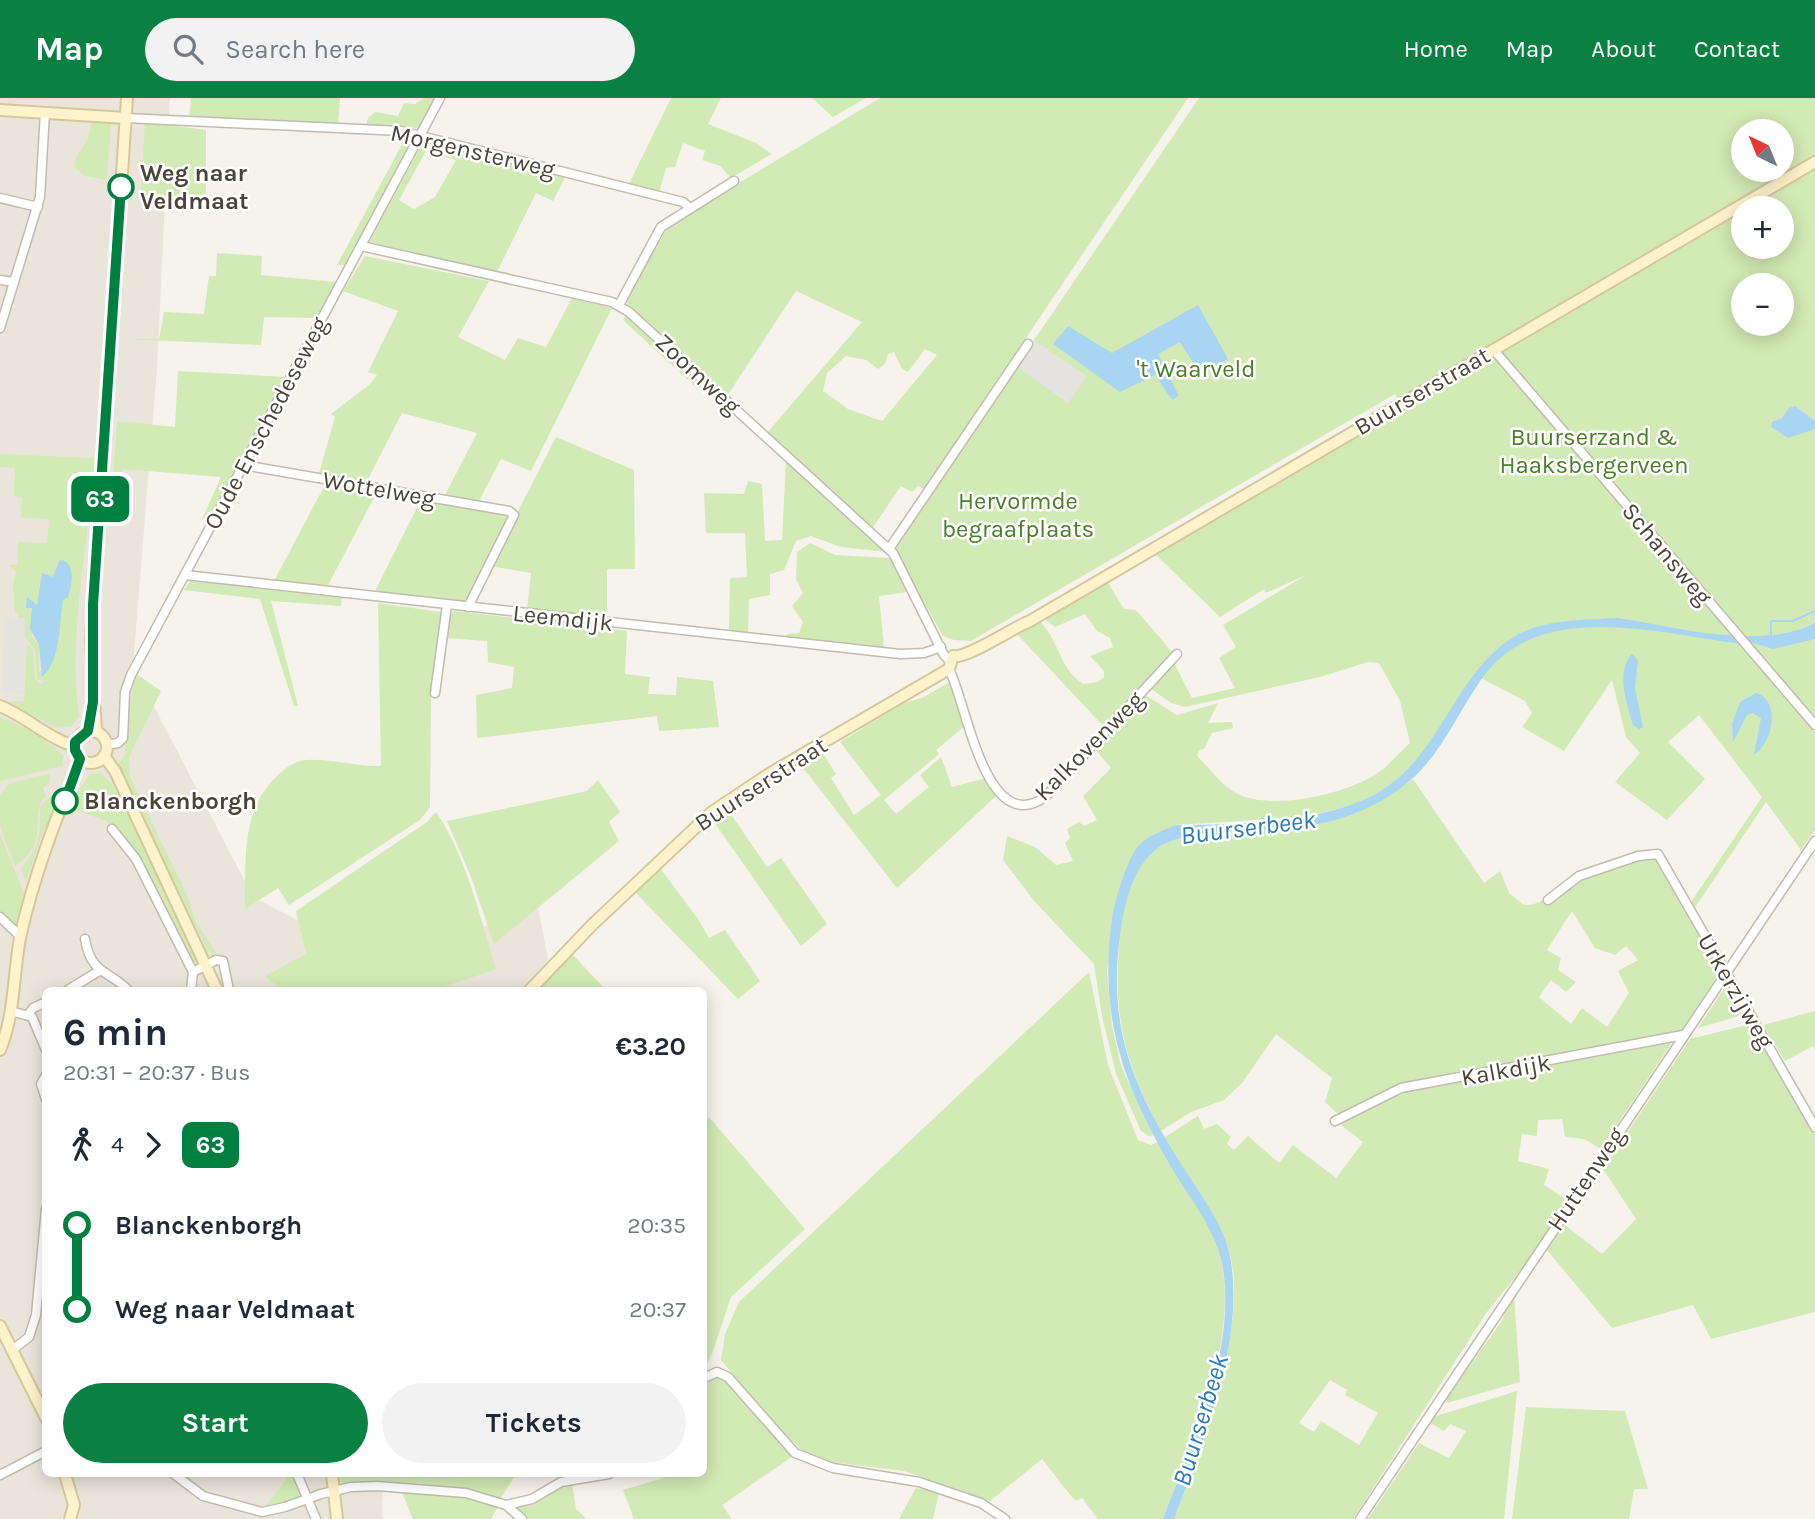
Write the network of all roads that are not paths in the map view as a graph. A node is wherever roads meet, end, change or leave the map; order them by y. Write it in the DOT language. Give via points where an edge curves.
graph roads {
  1 [pos="127,98"];
  2 [pos="440,98"];
  3 [pos="0,110"];
  4 [pos="45,112"];
  5 [pos="126,118"];
  6 [pos="419,136"];
  7 [pos="1815,162"];
  8 [pos="734,181"];
  9 [pos="0,198"];
  10 [pos="38,207"];
  11 [pos="689,207"];
  12 [pos="361,246"];
  13 [pos="0,280"];
  14 [pos="14,282"];
  15 [pos="619,305"];
  16 [pos="0,328"];
  17 [pos="1028,344"];
  18 [pos="1493,349"];
  19 [pos="243,465"];
  20 [pos="888,549"];
  21 [pos="185,575"];
  22 [pos="447,605"];
  23 [pos="468,607"];
  24 [pos="941,647"];
  25 [pos="1177,654"];
  26 [pos="951,662"];
  27 [pos="435,693"];
  28 [pos="0,706"];
  29 [pos="0,711"];
  30 [pos="25,719"];
  31 [pos="1815,725"];
  32 [pos="92,731"];
  33 [pos="76,742"];
  34 [pos="95,757"];
  35 [pos="112,830"];
  36 [pos="1815,841"];
  37 [pos="1548,900"];
  38 [pos="0,917"];
  39 [pos="21,937"];
  40 [pos="85,939"];
  41 [pos="207,964"];
  42 [pos="99,971"];
  43 [pos="193,972"];
  44 [pos="1726,974"];
  45 [pos="73,987"];
  46 [pos="123,987"];
  47 [pos="191,987"];
  48 [pos="216,987"];
  49 [pos="228,987"];
  50 [pos="533,987"];
  51 [pos="42,1004"];
  52 [pos="11,1012"];
  53 [pos="28,1015"];
  54 [pos="1683,1035"];
  55 [pos="42,1041"];
  56 [pos="0,1050"];
  57 [pos="1335,1121"];
  58 [pos="1815,1127"];
  59 [pos="42,1251"];
  60 [pos="0,1326"];
  61 [pos="12,1350"];
  62 [pos="707,1376"];
  63 [pos="42,1410"];
  64 [pos="42,1453"];
  65 [pos="0,1475"];
  66 [pos="66,1477"];
  67 [pos="178,1477"];
  68 [pos="298,1477"];
  69 [pos="328,1477"];
  70 [pos="332,1477"];
  71 [pos="591,1477"];
  72 [pos="332,1491"];
  73 [pos="306,1499"];
  74 [pos="506,1505"];
  75 [pos="254,1515"];
  76 [pos="337,1517"];
  77 [pos="71,1518"];
  78 [pos="317,1519"];
  79 [pos="523,1519"];
  80 [pos="1005,1519"];
  81 [pos="1360,1519"];
  1 -- 5 [label="main road"];
  2 -- 6 [label="street, Oude Enschedeseweg"];
  3 -- 4 [label="main road"];
  4 -- 5 [label="main road"];
  4 -- 10 [label="street"];
  5 -- 6 [label="street, Morgensterweg" via="401,131"];
  5 -- 32 [label="main road" via="92,626"];
  6 -- 11 [label="street, Morgensterweg"];
  6 -- 12 [label="street, Oude Enschedeseweg"];
  7 -- 18 [label="main road, Buurserstraat"];
  8 -- 11 [label="street"];
  9 -- 10 [label="street"];
  10 -- 14 [label="street"];
  11 -- 15 [label="street" via="657,232"];
  12 -- 15 [label="street, Zoomweg"];
  12 -- 19 [label="street, Oude Enschedeseweg"];
  13 -- 14 [label="street"];
  14 -- 16 [label="street"];
  15 -- 20 [label="street, Zoomweg"];
  17 -- 20 [label="street"];
  18 -- 26 [label="main road, Buurserstraat" via="1030,621"];
  18 -- 31 [label="street, Schansweg"];
  19 -- 21 [label="street, Oude Enschedeseweg"];
  19 -- 23 [label="street, Wottelweg" via="514,515"];
  20 -- 24 [label="street, Zoomweg"];
  21 -- 22 [label="street, Leemdijk"];
  21 -- 34 [label="street, Oude Enschedeseweg" via="129,680 123,738"];
  22 -- 23 [label="street, Leemdijk"];
  22 -- 27 [label="street"];
  23 -- 24 [label="street, Leemdijk" via="900,654"];
  24 -- 26 [label="street, Zoomweg"];
  25 -- 26 [label="street, Kalkovenweg" via="1045,797 1027,806 1008,802 987,772"];
  26 -- 50 [label="main road, Buurserstraat" via="712,812"];
  28 -- 30 [label="main road"];
  29 -- 30 [label="main road"];
  30 -- 33 [label="main road" via="58,741"];
  32 -- 33 [label="main road"];
  32 -- 34 [label="main road" via="103,737"];
  33 -- 34 [label="main road"];
  34 -- 39 [label="main road" via="72,785 41,865"];
  34 -- 41 [label="main road" via="119,783"];
  35 -- 43 [label="street" via="136,859"];
  36 -- 44 [label="street, Huttenweg"];
  37 -- 44 [label="street, Urkerzijweg" via="1579,876 1658,854"];
  38 -- 39 [label="street"];
  39 -- 52 [label="main road"];
  40 -- 42 [label="street"];
  41 -- 43 [label="street"];
  41 -- 48 [label="main road"];
  41 -- 49 [label="street" via="223,961"];
  42 -- 45 [label="street"];
  42 -- 46 [label="street"];
  43 -- 47 [label="street"];
  44 -- 54 [label="street, Huttenweg"];
  44 -- 58 [label="street, Urkerzijweg"];
  51 -- 53 [label="street"];
  52 -- 53 [label="street"];
  52 -- 56 [label="main road"];
  53 -- 55 [label="street"];
  54 -- 57 [label="street, Kalkdijk" via="1401,1088"];
  54 -- 81 [label="street, Huttenweg"];
  59 -- 61 [label="street" via="36,1315 29,1337"];
  60 -- 61 [label="main road"];
  61 -- 63 [label="main road"];
  62 -- 80 [label="street" via="716,1372 727,1377 795,1453 833,1468 929,1485 981,1503"];
  64 -- 65 [label="street"];
  66 -- 77 [label="main road" via="74,1505"];
  67 -- 75 [label="street" via="203,1496"];
  68 -- 73 [label="street"];
  69 -- 72 [label="main road"];
  70 -- 72 [label="main road"];
  71 -- 74 [label="street" via="561,1482 532,1499"];
  72 -- 73 [label="street"];
  72 -- 74 [label="street" via="377,1486 441,1489"];
  72 -- 76 [label="main road"];
  73 -- 75 [label="street"];
  73 -- 78 [label="street"];
  74 -- 79 [label="street"];
}
